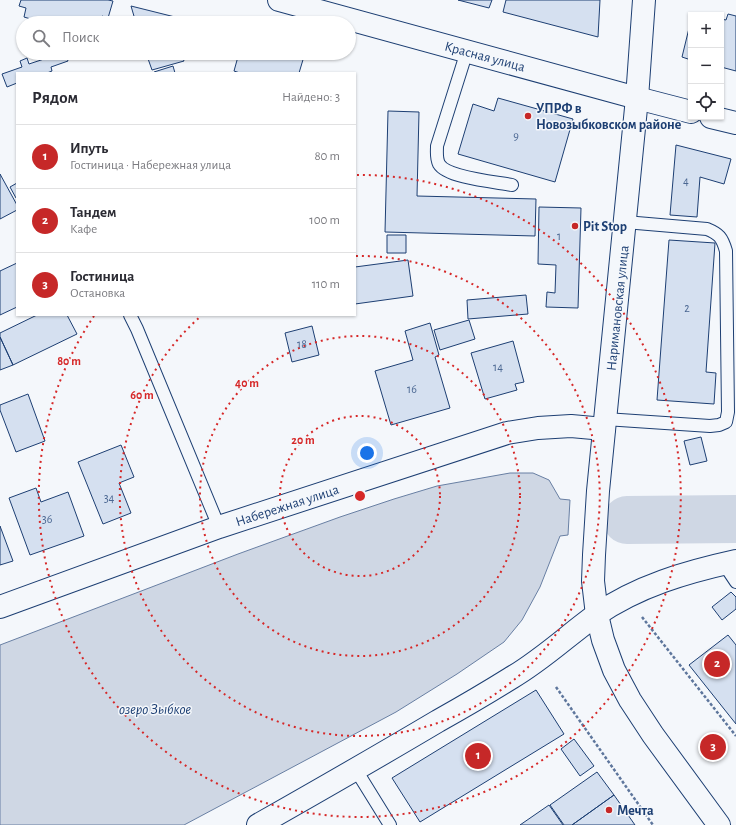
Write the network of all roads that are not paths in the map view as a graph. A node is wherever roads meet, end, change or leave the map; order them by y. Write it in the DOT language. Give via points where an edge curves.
graph roads {
  1 [pos="279,0"];
  2 [pos="644,0"];
  3 [pos="338,16"];
  4 [pos="356,21"];
  5 [pos="467,51"];
  6 [pos="637,98"];
  7 [pos="688,111"];
  8 [pos="724,120"];
  9 [pos="736,123"];
  10 [pos="512,185"];
  11 [pos="625,222"];
  12 [pos="130,316"];
  13 [pos="605,424"];
  14 [pos="219,527"];
  15 [pos="730,563"];
  16 [pos="736,582"];
  17 [pos="0,608"];
  18 [pos="596,615"];
  19 [pos="356,770"];
  20 [pos="258,825"];
  21 [pos="390,825"];
  22 [pos="719,825"];
  1 -- 3 [label="street, Красная улица"];
  2 -- 6 [label="street, Наримановская улица"];
  4 -- 5 [label="street, Красная улица"];
  5 -- 6 [label="street, Красная улица"];
  5 -- 10 [label="lane" via="437,146 440,166 463,177"];
  6 -- 7 [label="street, Красная улица"];
  6 -- 11 [label="street, Наримановская улица"];
  8 -- 9 [label="street"];
  11 -- 13 [label="street, Наримановская улица"];
  11 -- 13 [label="lane" via="707,229 715,232 723,241 726,250 728,412 726,422 710,426"];
  12 -- 14 [label="lane"];
  13 -- 14 [label="street, Набережная улица" via="538,428 506,433"];
  13 -- 18 [label="street, Наримановская улица" via="594,555"];
  14 -- 17 [label="street, Набережная улица"];
  15 -- 16 [label="lane"];
  15 -- 18 [label="street" via="699,569 662,581 629,595"];
  18 -- 19 [label="street" via="512,678"];
  18 -- 22 [label="street, Наримановская улица" via="614,670 630,700 652,735"];
  19 -- 20 [label="street"];
  19 -- 21 [label="lane"];
}
